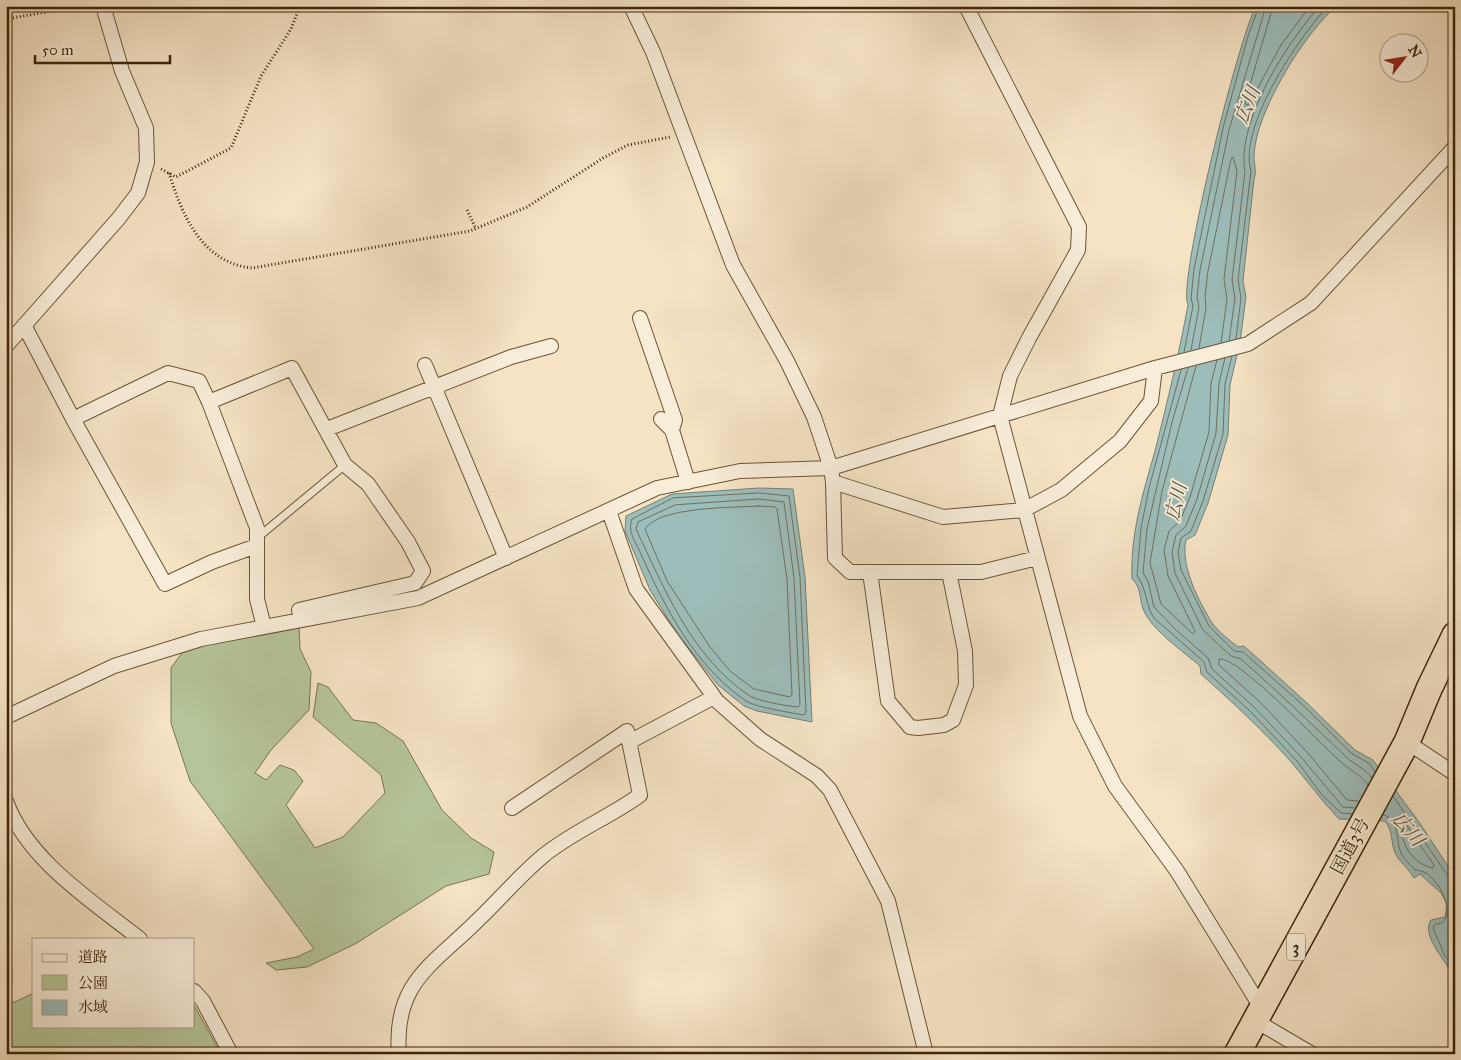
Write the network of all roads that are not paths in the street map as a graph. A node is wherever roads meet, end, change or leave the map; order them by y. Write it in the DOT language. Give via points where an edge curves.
graph roads {
  1 [pos="103,6"];
  2 [pos="631,6"];
  3 [pos="966,6"];
  4 [pos="1455,147"];
  5 [pos="640,318"];
  6 [pos="24,325"];
  7 [pos="6,346"];
  8 [pos="551,346"];
  9 [pos="425,365"];
  10 [pos="1161,367"];
  11 [pos="434,388"];
  12 [pos="209,402"];
  13 [pos="1000,416"];
  14 [pos="661,418"];
  15 [pos="73,419"];
  16 [pos="327,429"];
  17 [pos="672,430"];
  18 [pos="345,465"];
  19 [pos="831,468"];
  20 [pos="688,482"];
  21 [pos="833,482"];
  22 [pos="1024,510"];
  23 [pos="609,511"];
  24 [pos="256,542"];
  25 [pos="506,558"];
  26 [pos="1037,558"];
  27 [pos="870,572"];
  28 [pos="949,572"];
  29 [pos="301,620"];
  30 [pos="264,627"];
  31 [pos="1455,635"];
  32 [pos="714,697"];
  33 [pos="6,717"];
  34 [pos="629,742"];
  35 [pos="1407,742"];
  36 [pos="1455,774"];
  37 [pos="6,801"];
  38 [pos="512,808"];
  39 [pos="139,938"];
  40 [pos="195,992"];
  41 [pos="1259,1015"];
  42 [pos="231,1054"];
  43 [pos="399,1054"];
  44 [pos="926,1054"];
  45 [pos="1237,1054"];
  46 [pos="1312,1054"];
  1 -- 6 [label="street" via="122,71 146,128 147,162 138,193"];
  2 -- 19 [label="street" via="653,52 733,265 787,361 814,417"];
  3 -- 13 [label="street" via="1079,227 1078,250 1010,376"];
  4 -- 10 [label="street" via="1311,303 1248,344"];
  5 -- 17 [label="street" via="675,420"];
  6 -- 7 [label="street"];
  6 -- 15 [label="street"];
  8 -- 11 [label="street" via="511,357"];
  9 -- 11 [label="street"];
  10 -- 13 [label="street"];
  10 -- 22 [label="street" via="1152,401 1120,441 1062,490"];
  11 -- 16 [label="street"];
  11 -- 25 [label="street"];
  12 -- 15 [label="street" via="199,381 168,373"];
  12 -- 16 [label="street" via="292,368"];
  12 -- 24 [label="street" via="257,528"];
  13 -- 19 [label="street"];
  13 -- 22 [label="street"];
  14 -- 17 [label="street"];
  15 -- 24 [label="street" via="165,584"];
  16 -- 18 [label="street"];
  17 -- 20 [label="street"];
  18 -- 24 [label="lane"];
  18 -- 29 [label="street" via="368,484 423,570 415,583 299,610"];
  19 -- 20 [label="street" via="740,471"];
  19 -- 21 [label="street"];
  20 -- 23 [label="street" via="657,488"];
  21 -- 22 [label="street" via="943,517"];
  21 -- 27 [label="street" via="835,558 850,572"];
  22 -- 26 [label="street"];
  23 -- 25 [label="street"];
  23 -- 32 [label="street" via="636,589"];
  24 -- 30 [label="street" via="257,599"];
  25 -- 29 [label="street" via="418,598"];
  26 -- 28 [label="street" via="981,572"];
  26 -- 41 [label="street" via="1080,716 1115,786 1177,871"];
  27 -- 28 [label="street"];
  27 -- 28 [label="street" via="888,701 910,727 918,728 944,725 953,720 966,685 965,651"];
  29 -- 30 [label="street"];
  30 -- 33 [label="street" via="201,638 114,666"];
  31 -- 35 [label="highway, 国道3号 / 3"];
  32 -- 34 [label="street"];
  32 -- 44 [label="street" via="760,739 818,776 830,790 888,901"];
  34 -- 38 [label="street" via="627,732"];
  34 -- 43 [label="street" via="640,795 544,855 470,929 421,972 402,1008 397,1037"];
  35 -- 36 [label="street"];
  35 -- 41 [label="highway, 国道3号 / 3"];
  37 -- 39 [label="street" via="12,819 44,861"];
  40 -- 42 [label="street"];
  41 -- 45 [label="highway, 国道3号 / 3"];
  41 -- 46 [label="street"];
}
